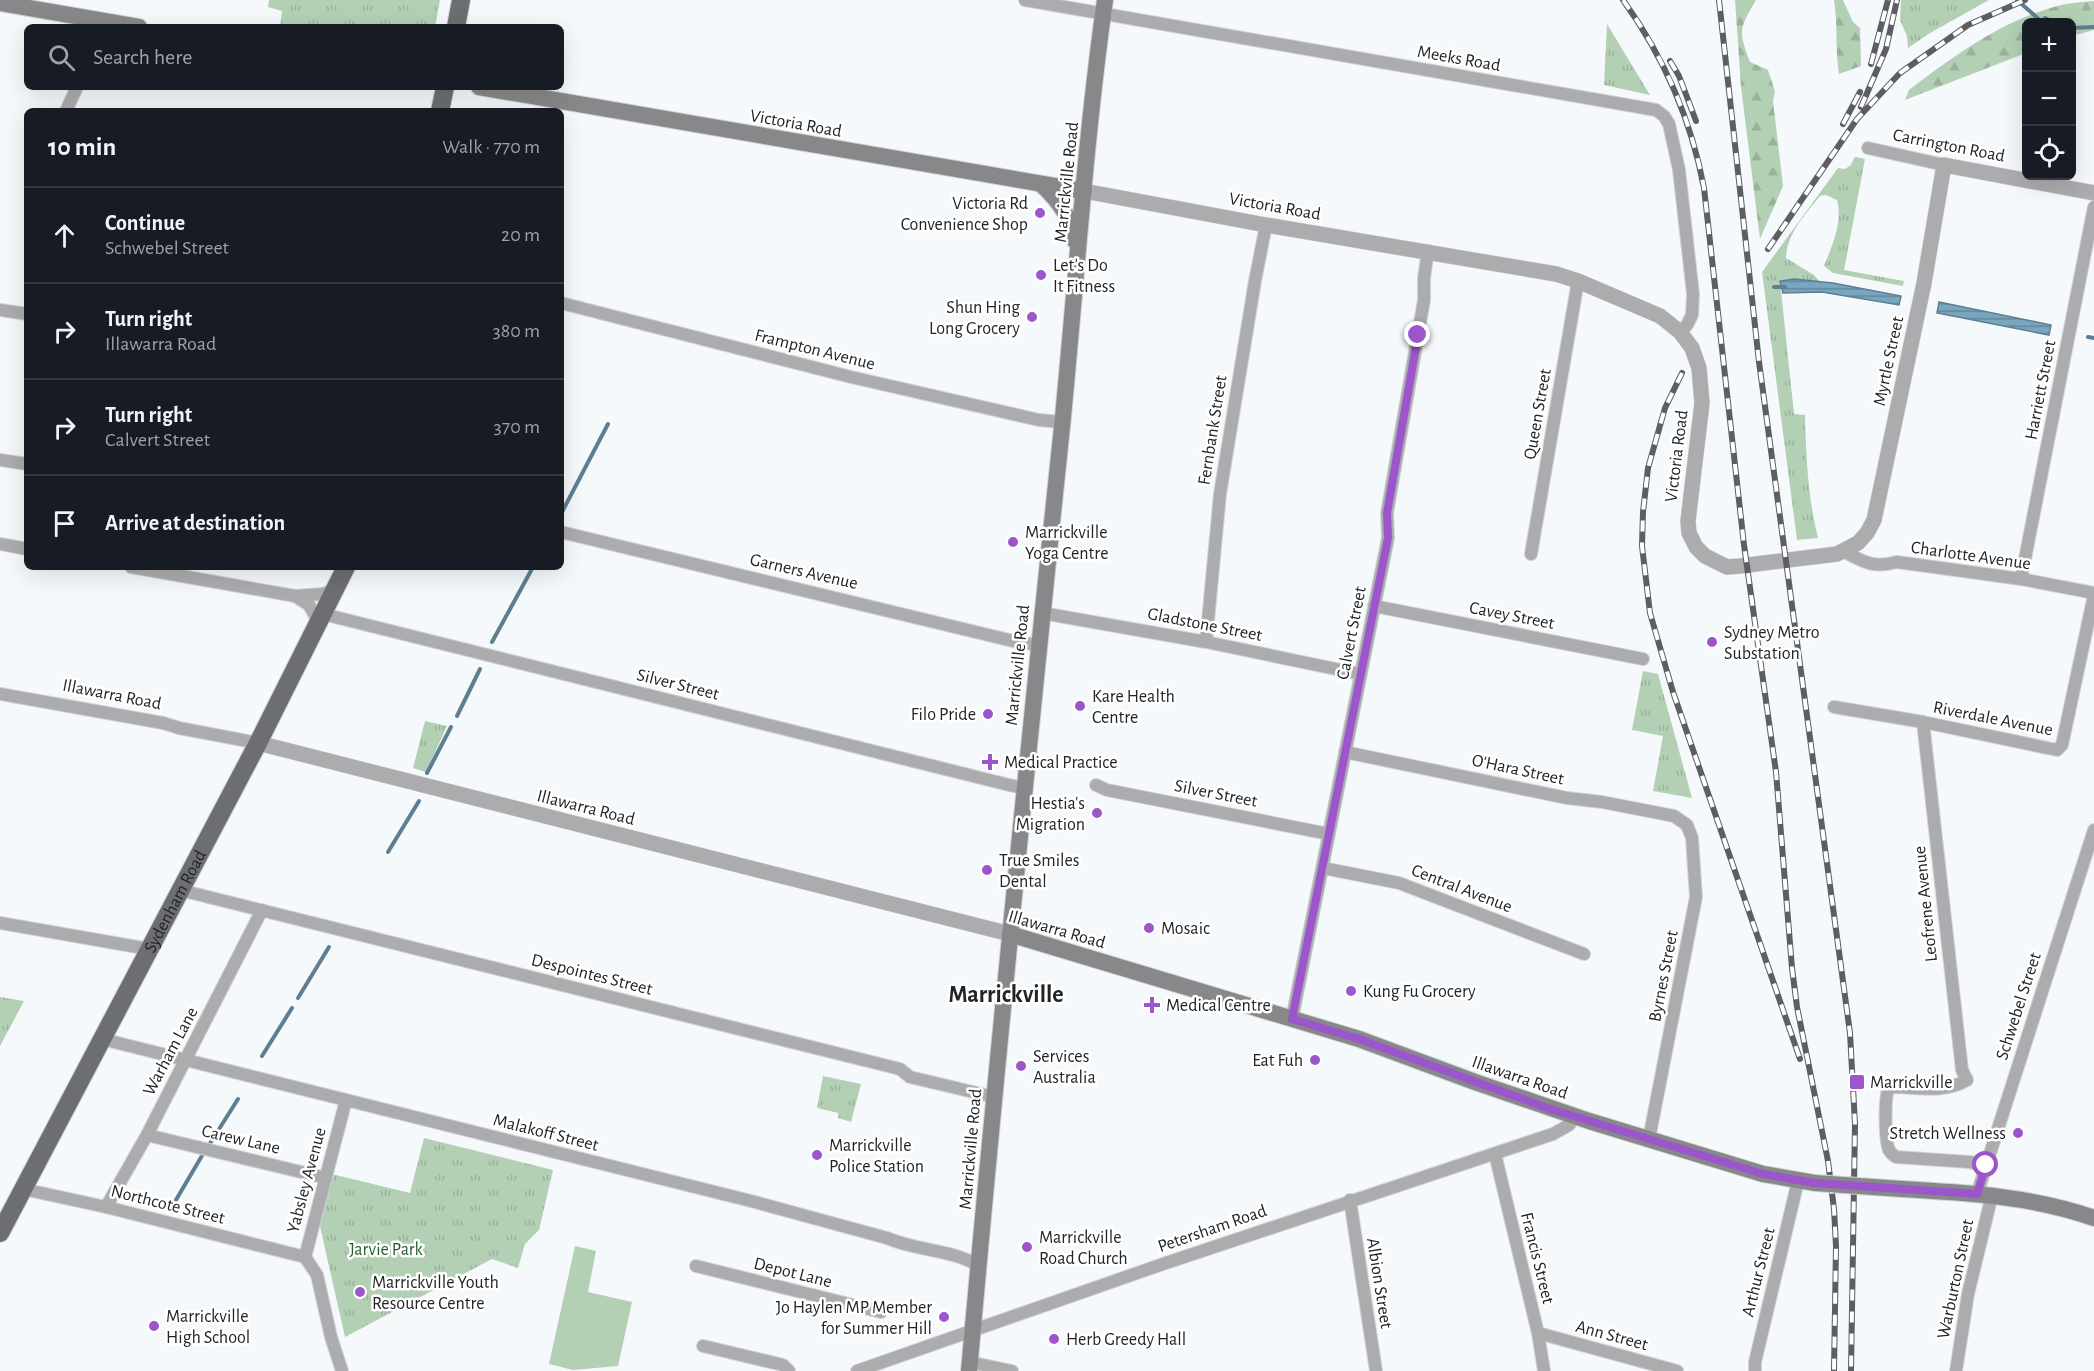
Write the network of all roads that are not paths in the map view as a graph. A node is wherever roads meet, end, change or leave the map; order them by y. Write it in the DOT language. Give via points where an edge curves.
graph roads {
  1 [pos="460,0"];
  2 [pos="1025,0"];
  3 [pos="0,3"];
  4 [pos="1104,7"];
  5 [pos="88,23"];
  6 [pos="456,24"];
  7 [pos="76,90"];
  8 [pos="444,90"];
  9 [pos="496,90"];
  10 [pos="67,108"];
  11 [pos="441,108"];
  12 [pos="1868,148"];
  13 [pos="1944,165"];
  14 [pos="1042,185"];
  15 [pos="1084,191"];
  16 [pos="2094,193"];
  17 [pos="2094,207"];
  18 [pos="1266,225"];
  19 [pos="1428,251"];
  20 [pos="1077,257"];
  21 [pos="1578,281"];
  22 [pos="564,304"];
  23 [pos="0,309"];
  24 [pos="24,313"];
  25 [pos="1680,332"];
  26 [pos="1062,422"];
  27 [pos="0,460"];
  28 [pos="24,464"];
  29 [pos="564,533"];
  30 [pos="0,544"];
  31 [pos="24,548"];
  32 [pos="1845,552"];
  33 [pos="1531,554"];
  34 [pos="149,570"];
  35 [pos="345,570"];
  36 [pos="2021,579"];
  37 [pos="335,591"];
  38 [pos="2094,594"];
  39 [pos="295,596"];
  40 [pos="1374,606"];
  41 [pos="1042,613"];
  42 [pos="321,619"];
  43 [pos="1206,642"];
  44 [pos="1040,645"];
  45 [pos="1643,659"];
  46 [pos="1360,674"];
  47 [pos="0,694"];
  48 [pos="1834,707"];
  49 [pos="1923,722"];
  50 [pos="258,743"];
  51 [pos="1345,752"];
  52 [pos="1096,785"];
  53 [pos="1024,788"];
  54 [pos="1683,821"];
  55 [pos="2094,830"];
  56 [pos="1329,834"];
  57 [pos="1323,868"];
  58 [pos="180,890"];
  59 [pos="262,910"];
  60 [pos="0,923"];
  61 [pos="1010,934"];
  62 [pos="149,949"];
  63 [pos="1584,954"];
  64 [pos="1292,1019"];
  65 [pos="102,1039"];
  66 [pos="185,1059"];
  67 [pos="994,1097"];
  68 [pos="346,1100"];
  69 [pos="1575,1117"];
  70 [pos="147,1135"];
  71 [pos="1649,1139"];
  72 [pos="1495,1154"];
  73 [pos="1986,1165"];
  74 [pos="326,1178"];
  75 [pos="1806,1182"];
  76 [pos="23,1190"];
  77 [pos="1984,1195"];
  78 [pos="1350,1200"];
  79 [pos="106,1207"];
  80 [pos="2094,1218"];
  81 [pos="0,1233"];
  82 [pos="305,1257"];
  83 [pos="696,1266"];
  84 [pos="979,1266"];
  85 [pos="881,1312"];
  86 [pos="973,1330"];
  87 [pos="1538,1334"];
  88 [pos="703,1346"];
  89 [pos="969,1366"];
  90 [pos="342,1371"];
  91 [pos="789,1371"];
  92 [pos="857,1371"];
  93 [pos="1012,1371"];
  94 [pos="1376,1371"];
  95 [pos="1544,1371"];
  96 [pos="1677,1371"];
  97 [pos="1755,1371"];
  98 [pos="1956,1371"];
  1 -- 6 [label="main road"];
  2 -- 4 [label="street, Meeks Road"];
  3 -- 5 [label="main road"];
  4 -- 15 [label="main road, Marrickville Road"];
  4 -- 25 [label="street, Meeks Road" via="1656,110 1670,124 1693,294 1692,315"];
  7 -- 10 [label="street"];
  8 -- 11 [label="main road"];
  9 -- 14 [label="main road, Victoria Road"];
  12 -- 13 [label="street, Carrington Road"];
  13 -- 16 [label="street, Carrington Road"];
  13 -- 32 [label="street, Myrtle Street" via="1924,284 1874,520 1858,543"];
  14 -- 15 [label="main road, Victoria Road"];
  14 -- 20 [label="main road" via="1069,220"];
  15 -- 18 [label="street, Victoria Road"];
  15 -- 20 [label="main road, Marrickville Road"];
  17 -- 36 [label="street, Harriett Street"];
  18 -- 19 [label="street, Victoria Road"];
  18 -- 43 [label="street, Fernbank Street" via="1220,495"];
  19 -- 21 [label="street, Victoria Road"];
  19 -- 40 [label="street, Calvert Street" via="1424,300 1387,513 1388,538"];
  20 -- 26 [label="main road, Marrickville Road"];
  21 -- 25 [label="street, Victoria Road" via="1659,316"];
  21 -- 33 [label="street, Queen Street"];
  22 -- 26 [label="street, Frampton Avenue" via="851,377"];
  23 -- 24 [label="street"];
  25 -- 32 [label="street, Victoria Road" via="1696,358 1701,390 1688,521 1696,547 1727,567"];
  26 -- 41 [label="main road, Marrickville Road"];
  27 -- 28 [label="street"];
  29 -- 44 [label="street, Garners Avenue"];
  30 -- 31 [label="street"];
  32 -- 36 [label="street, Charlotte Avenue" via="1881,567 1897,562"];
  34 -- 39 [label="street"];
  35 -- 37 [label="main road, Sydenham Road"];
  36 -- 38 [label="street, Charlotte Avenue"];
  37 -- 39 [label="street"];
  37 -- 42 [label="main road, Sydenham Road"];
  38 -- 49 [label="street, Riverdale Avenue" via="2062,746 2056,750"];
  39 -- 42 [label="street"];
  40 -- 45 [label="street, Cavey Street"];
  40 -- 46 [label="street, Calvert Street"];
  41 -- 43 [label="street, Gladstone Street"];
  41 -- 44 [label="main road, Marrickville Road"];
  42 -- 50 [label="main road, Sydenham Road"];
  42 -- 53 [label="street, Silver Street"];
  43 -- 46 [label="street, Gladstone Street"];
  44 -- 53 [label="main road, Marrickville Road"];
  46 -- 51 [label="street, Calvert Street"];
  47 -- 50 [label="street, Illawarra Road"];
  48 -- 49 [label="street, Riverdale Avenue"];
  49 -- 73 [label="street, Leofrene Avenue" via="1962,1071 1967,1080 1946,1089 1889,1089 1888,1149 1899,1157"];
  50 -- 58 [label="main road, Sydenham Road"];
  50 -- 61 [label="street, Illawarra Road"];
  51 -- 54 [label="street, O'Hara Street" via="1674,816"];
  51 -- 56 [label="street, Calvert Street"];
  52 -- 56 [label="street, Silver Street"];
  53 -- 61 [label="main road, Marrickville Road"];
  54 -- 71 [label="street, Byrnes Street" via="1692,838 1696,897"];
  55 -- 73 [label="street, Schwebel Street"];
  56 -- 57 [label="street, Calvert Street"];
  57 -- 63 [label="street, Central Avenue" via="1399,883"];
  57 -- 64 [label="street, Calvert Street"];
  58 -- 59 [label="street, Despointes Street"];
  58 -- 62 [label="main road, Sydenham Road"];
  59 -- 66 [label="street, Warham Lane"];
  59 -- 67 [label="street, Despointes Street" via="889,1066 910,1077"];
  60 -- 62 [label="street"];
  61 -- 64 [label="main road, Illawarra Road"];
  61 -- 67 [label="main road, Marrickville Road"];
  62 -- 65 [label="main road, Sydenham Road"];
  64 -- 69 [label="main road, Illawarra Road" via="1359,1039"];
  65 -- 66 [label="street, Malakoff Street"];
  65 -- 76 [label="main road, Sydenham Road"];
  66 -- 68 [label="street, Malakoff Street"];
  66 -- 70 [label="street, Warham Lane"];
  67 -- 84 [label="main road, Marrickville Road"];
  68 -- 74 [label="street, Yabsley Avenue"];
  68 -- 84 [label="street, Malakoff Street" via="755,1202 968,1259"];
  69 -- 71 [label="main road, Illawarra Road"];
  69 -- 72 [label="street, Petersham Road" via="1553,1134"];
  70 -- 74 [label="street, Carew Lane"];
  70 -- 79 [label="street, Warham Lane"];
  71 -- 75 [label="main road, Illawarra Road" via="1763,1174"];
  72 -- 78 [label="street, Petersham Road"];
  72 -- 87 [label="street, Francis Street"];
  73 -- 77 [label="street, Schwebel Street"];
  74 -- 82 [label="street, Yabsley Avenue"];
  75 -- 77 [label="main road, Illawarra Road, bridge"];
  75 -- 97 [label="street, Arthur Street"];
  76 -- 79 [label="street, Northcote Street"];
  76 -- 81 [label="main road, Sydenham Road"];
  77 -- 80 [label="main road, Illawarra Road" via="2059,1206"];
  77 -- 98 [label="street, Warburton Street"];
  78 -- 86 [label="street, Petersham Road"];
  78 -- 94 [label="street, Albion Street"];
  79 -- 82 [label="street, Northcote Street"];
  82 -- 90 [label="street, Yabsley Avenue" via="317,1275"];
  83 -- 85 [label="street, Depot Lane"];
  84 -- 86 [label="main road, Marrickville Road"];
  86 -- 89 [label="main road, Marrickville Road"];
  86 -- 92 [label="street, Petersham Road"];
  87 -- 95 [label="street, Francis Street"];
  87 -- 96 [label="street, Ann Street"];
  88 -- 91 [label="street" via="783,1365"];
  89 -- 93 [label="street"];
}
